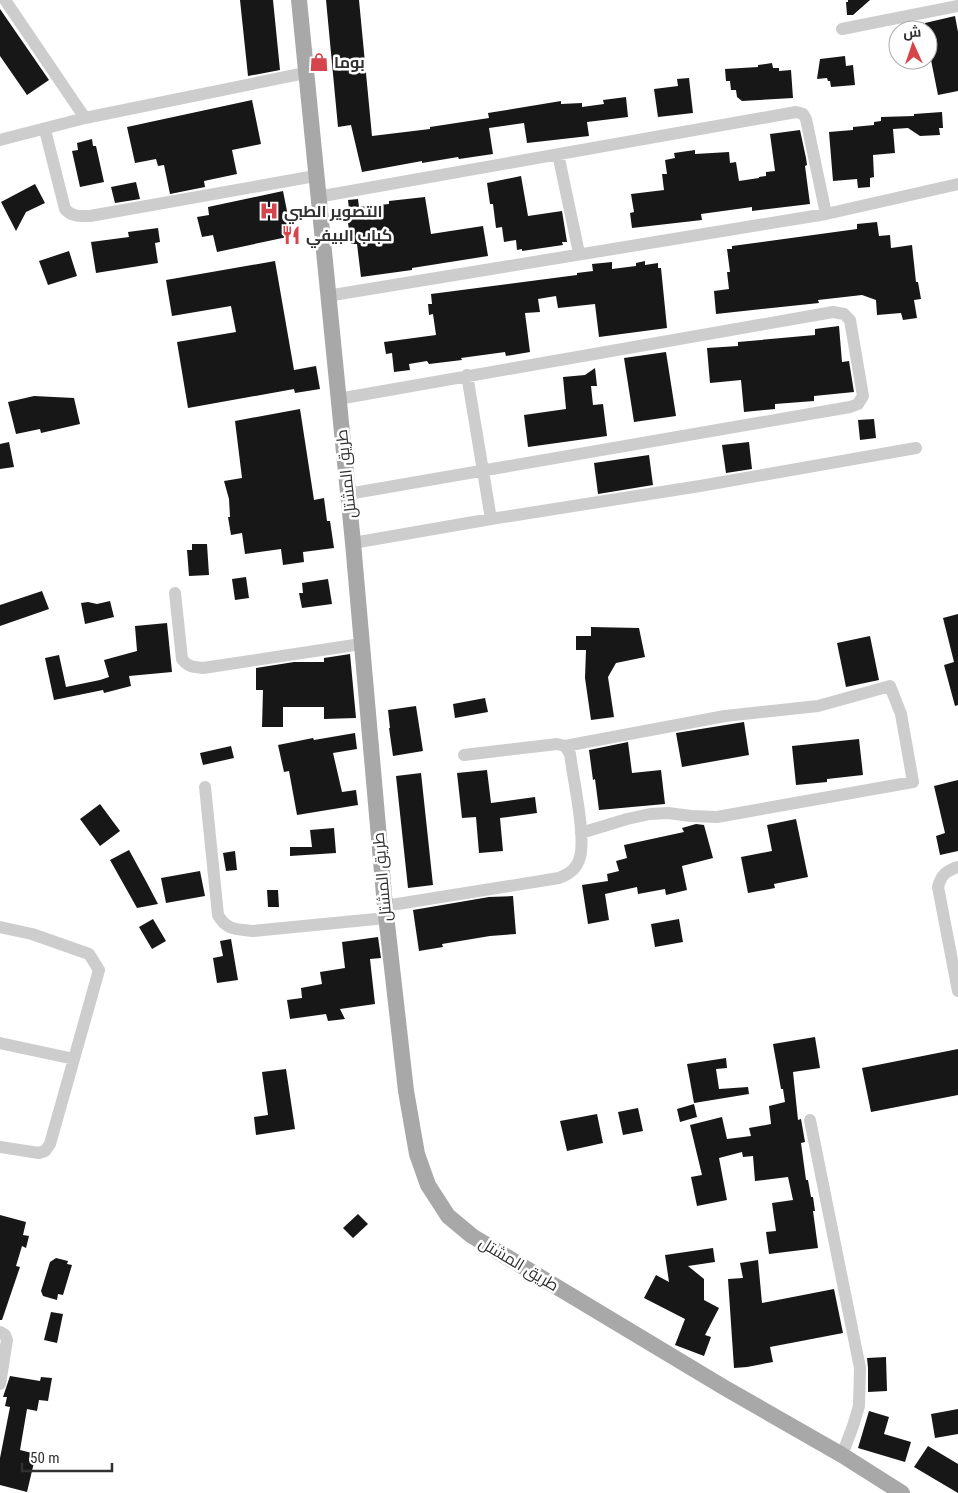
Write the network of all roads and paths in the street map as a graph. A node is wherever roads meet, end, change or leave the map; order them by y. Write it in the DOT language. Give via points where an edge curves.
graph roads {
  1 [pos="5,0"];
  2 [pos="299,0"];
  3 [pos="958,6"];
  4 [pos="842,28"];
  5 [pos="305,73"];
  6 [pos="85,118"];
  7 [pos="45,130"];
  8 [pos="0,140"];
  9 [pos="558,154"];
  10 [pos="315,176"];
  11 [pos="958,184"];
  12 [pos="317,197"];
  13 [pos="826,214"];
  14 [pos="578,254"];
  15 [pos="328,296"];
  16 [pos="467,375"];
  17 [pos="338,399"];
  18 [pos="916,448"];
  19 [pos="482,469"];
  20 [pos="348,494"];
  21 [pos="491,519"];
  22 [pos="353,543"];
  23 [pos="175,594"];
  24 [pos="362,644"];
  25 [pos="565,746"];
  26 [pos="464,755"];
  27 [pos="205,787"];
  28 [pos="581,833"];
  29 [pos="958,867"];
  30 [pos="385,912"];
  31 [pos="0,927"];
  32 [pos="958,991"];
  33 [pos="0,1043"];
  34 [pos="74,1059"];
  35 [pos="810,1120"];
  36 [pos="0,1147"];
  37 [pos="0,1332"];
  38 [pos="0,1384"];
  39 [pos="842,1455"];
  40 [pos="902,1493"];
  1 -- 6 [label="street"];
  2 -- 5 [label="main road, طريق المشتل"];
  3 -- 4 [label="street"];
  5 -- 6 [label="street"];
  5 -- 10 [label="main road, طريق المشتل"];
  6 -- 7 [label="street"];
  7 -- 8 [label="street"];
  7 -- 10 [label="street" via="65,209 76,216"];
  9 -- 12 [label="street"];
  9 -- 13 [label="street" via="796,112 806,119"];
  9 -- 14 [label="street"];
  10 -- 12 [label="main road, طريق المشتل"];
  11 -- 13 [label="street"];
  12 -- 15 [label="main road, طريق المشتل"];
  13 -- 14 [label="street"];
  14 -- 15 [label="street"];
  15 -- 17 [label="main road, طريق المشتل"];
  16 -- 17 [label="street"];
  16 -- 19 [label="street"];
  16 -- 19 [label="street" via="833,312 844,314 850,320 863,396 858,404 850,407"];
  17 -- 20 [label="main road, طريق المشتل"];
  18 -- 21 [label="street"];
  19 -- 20 [label="street"];
  19 -- 21 [label="street"];
  20 -- 22 [label="main road, طريق المشتل"];
  21 -- 22 [label="street"];
  22 -- 24 [label="main road, طريق المشتل"];
  23 -- 24 [label="street" via="182,659 191,667 203,668"];
  24 -- 30 [label="main road, طريق المشتل"];
  25 -- 26 [label="street" via="557,744"];
  25 -- 28 [label="street" via="570,754"];
  25 -- 28 [label="street" via="725,716 818,706 890,686 901,714 912,782 717,817 650,814"];
  27 -- 30 [label="street" via="218,915 223,923 232,929 253,931"];
  28 -- 30 [label="street" via="580,856 569,874"];
  29 -- 32 [label="street" via="944,874 938,887"];
  30 -- 39 [label="main road, طريق المشتل" via="406,1091 417,1154 428,1185 448,1216 472,1236"];
  31 -- 34 [label="street" via="89,954 99,970"];
  33 -- 34 [label="street"];
  34 -- 36 [label="street" via="50,1144 45,1151 24,1152"];
  35 -- 39 [label="street" via="860,1368 859,1406"];
  37 -- 38 [label="street" via="7,1340"];
  39 -- 40 [label="main road, طريق المشتل"];
}
